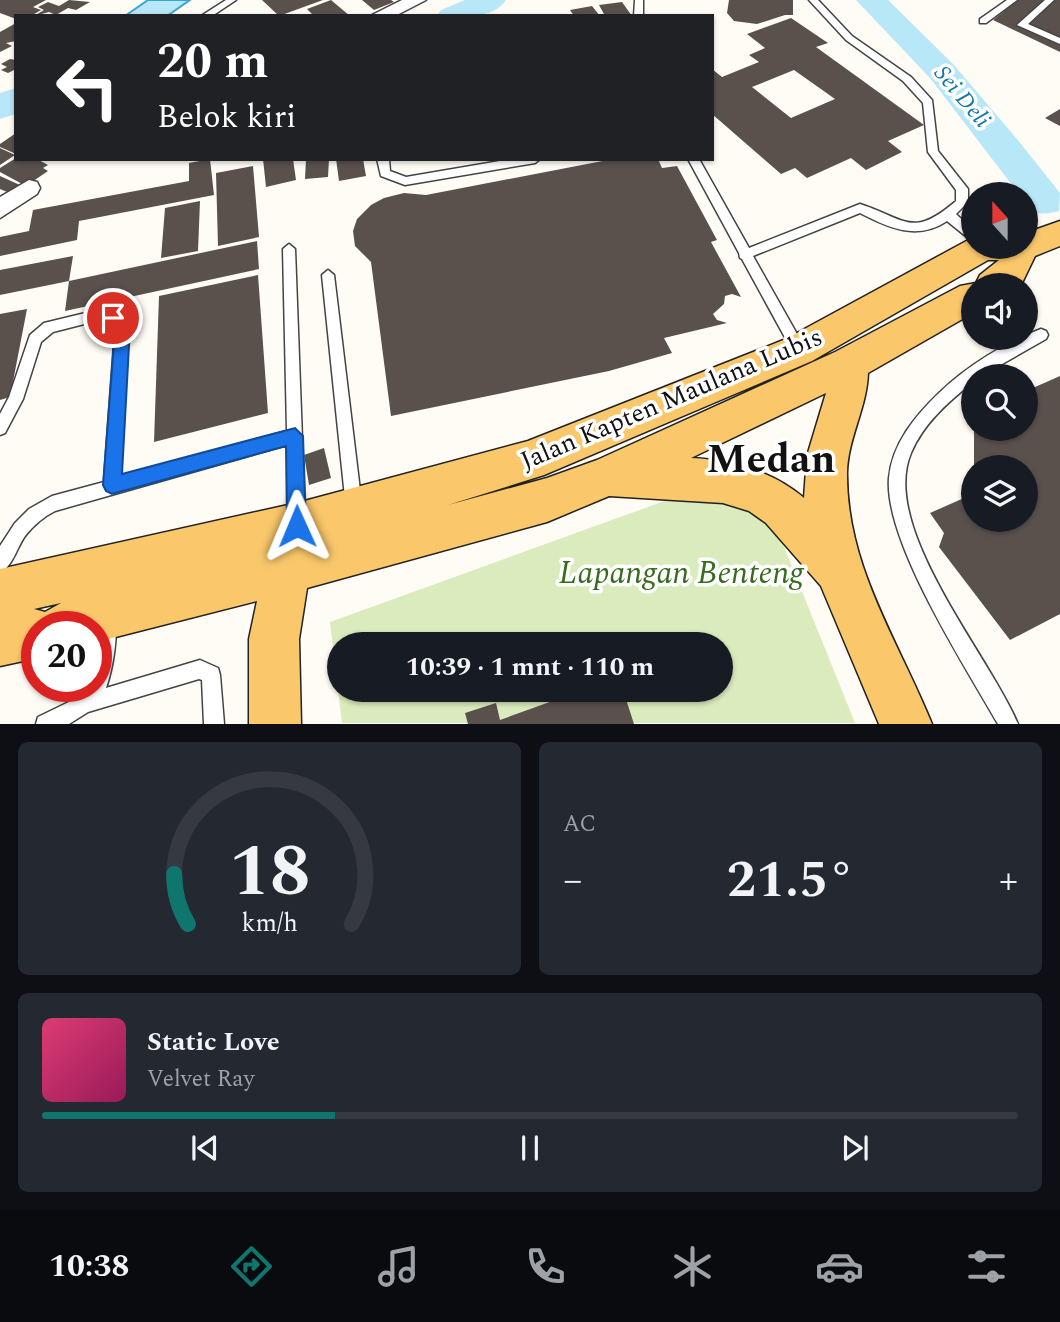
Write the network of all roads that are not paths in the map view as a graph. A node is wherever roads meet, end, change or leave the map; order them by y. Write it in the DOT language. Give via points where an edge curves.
graph roads {
  1 [pos="232,0"];
  2 [pos="417,0"];
  3 [pos="813,0"];
  4 [pos="1013,0"];
  5 [pos="1051,0"];
  6 [pos="208,14"];
  7 [pos="384,14"];
  8 [pos="983,21"];
  9 [pos="1060,41"];
  10 [pos="383,161"];
  11 [pos="524,161"];
  12 [pos="694,161"];
  13 [pos="29,188"];
  14 [pos="0,209"];
  15 [pos="949,215"];
  16 [pos="961,226"];
  17 [pos="289,249"];
  18 [pos="744,255"];
  19 [pos="991,259"];
  20 [pos="328,275"];
  21 [pos="961,303"];
  22 [pos="1041,335"];
  23 [pos="799,350"];
  24 [pos="849,365"];
  25 [pos="0,428"];
  26 [pos="295,436"];
  27 [pos="602,463"];
  28 [pos="112,485"];
  29 [pos="355,509"];
  30 [pos="297,526"];
  31 [pos="0,564"];
  32 [pos="837,569"];
  33 [pos="285,572"];
  34 [pos="0,593"];
  35 [pos="112,615"];
  36 [pos="21,636"];
  37 [pos="0,641"];
  38 [pos="87,703"];
  39 [pos="45,723"];
  40 [pos="214,723"];
  41 [pos="275,723"];
  42 [pos="906,723"];
  43 [pos="1009,723"];
  1 -- 6 [label="lane"];
  2 -- 7 [label="street"];
  3 -- 15 [label="lane" via="849,38 907,79 928,102 933,152 962,189 962,202"];
  4 -- 8 [label="lane"];
  5 -- 9 [label="lane" via="1022,25"];
  10 -- 11 [label="lane" via="385,173 405,181"];
  12 -- 18 [label="lane"];
  13 -- 14 [label="street"];
  15 -- 16 [label="lane"];
  15 -- 18 [label="lane" via="914,230 860,208"];
  17 -- 26 [label="lane"];
  18 -- 23 [label="lane"];
  19 -- 23 [label="main road, Jalan Kapten Maulana Lubis" via="908,285"];
  20 -- 29 [label="lane"];
  21 -- 24 [label="main road, Jalan Kapten Maulana Lubis"];
  22 -- 43 [label="lane" via="1001,353 937,405 908,439 896,478 901,512 918,560"];
  23 -- 27 [label="main road, Jalan Kapten Maulana Lubis"];
  24 -- 27 [label="main road, Jalan Kapten Maulana Lubis"];
  24 -- 32 [label="main road" via="844,407 826,469 826,506"];
  25 -- 28 [label="lane" via="16,400 35,339 49,327 102,314 113,318 122,327"];
  26 -- 28 [label="lane"];
  26 -- 30 [label="lane"];
  27 -- 29 [label="main road, Jalan Kapten Maulana Lubis" via="529,461"];
  27 -- 32 [label="main road" via="714,482 765,496 783,509"];
  27 -- 33 [label="main road, Jalan Kapten Maulana Lubis" via="547,500"];
  28 -- 31 [label="lane" via="37,511"];
  29 -- 30 [label="main road, Jalan Kapten Maulana Lubis"];
  30 -- 33 [label="main road"];
  30 -- 34 [label="main road, Jalan Kapten Maulana Lubis"];
  32 -- 42 [label="main road"];
  33 -- 35 [label="main road, Jalan Kapten Maulana Lubis"];
  33 -- 41 [label="main road" via="274,639"];
  36 -- 37 [label="main road"];
  38 -- 39 [label="lane" via="71,715"];
  38 -- 40 [label="lane" via="200,669 211,675"];
}
